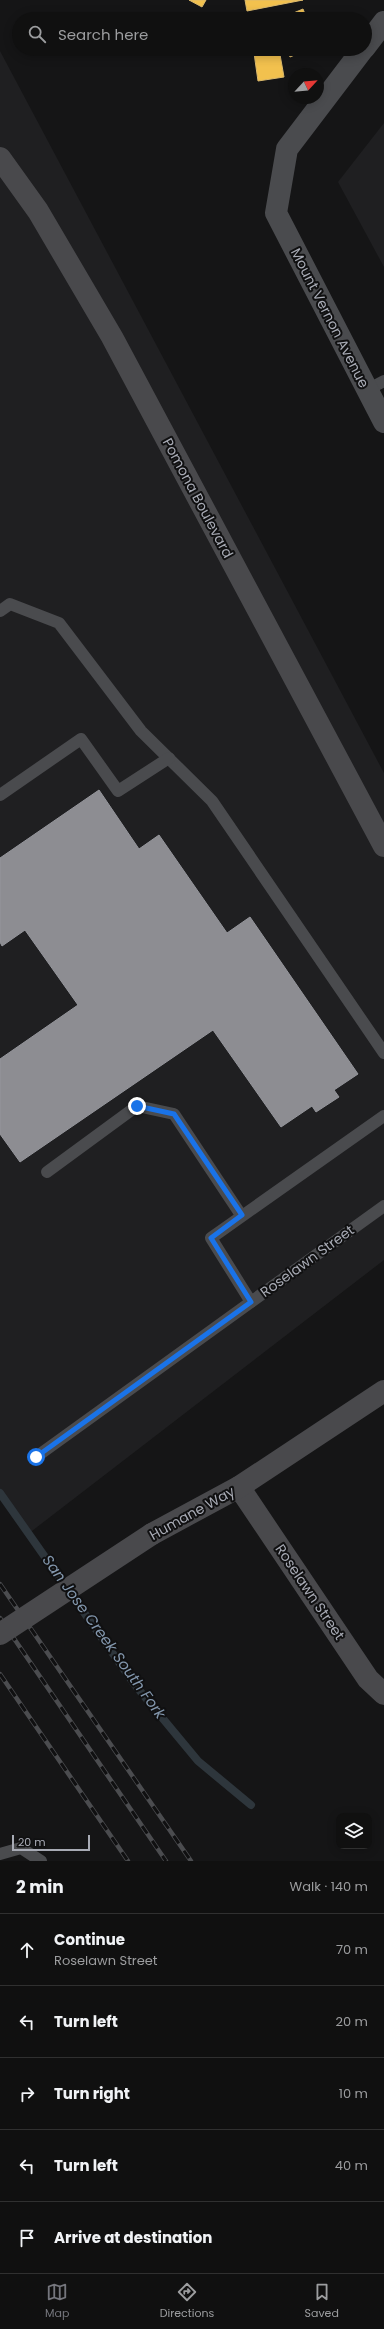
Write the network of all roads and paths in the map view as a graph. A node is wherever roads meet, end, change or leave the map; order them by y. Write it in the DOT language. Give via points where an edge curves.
graph roads {
  1 [pos="384,22"];
  2 [pos="372,38"];
  3 [pos="358,56"];
  4 [pos="0,158"];
  5 [pos="376,386"];
  6 [pos="384,422"];
  7 [pos="0,611"];
  8 [pos="169,758"];
  9 [pos="0,795"];
  10 [pos="384,846"];
  11 [pos="384,1053"];
  12 [pos="384,1116"];
  13 [pos="47,1172"];
  14 [pos="384,1206"];
  15 [pos="242,1215"];
  16 [pos="251,1302"];
  17 [pos="384,1391"];
  18 [pos="36,1457"];
  19 [pos="239,1487"];
  20 [pos="0,1634"];
  21 [pos="384,1694"];
  22 [pos="0,1854"];
  23 [pos="41,1861"];
  1 -- 2 [label="street"];
  3 -- 5 [label="street, Mount Vernon Avenue" via="287,149 276,213"];
  4 -- 10 [label="street, Pomona Boulevard" via="38,211 112,338"];
  5 -- 6 [label="street, Mount Vernon Avenue"];
  7 -- 8 [label="lane" via="10,604 59,623 141,731"];
  8 -- 9 [label="lane" via="118,791 81,739"];
  8 -- 11 [label="lane" via="212,801"];
  12 -- 15 [label="lane"];
  13 -- 15 [label="lane" via="137,1106 174,1114"];
  14 -- 16 [label="lane, Roselawn Street"];
  15 -- 16 [label="lane" via="211,1238"];
  16 -- 18 [label="lane, Roselawn Street"];
  17 -- 19 [label="street, Humane Way"];
  19 -- 20 [label="street, Humane Way, bridge" via="152,1534"];
  19 -- 21 [label="street, Roselawn Street" via="368,1679"];
  22 -- 23 [label="lane" via="21,1848"];
}
